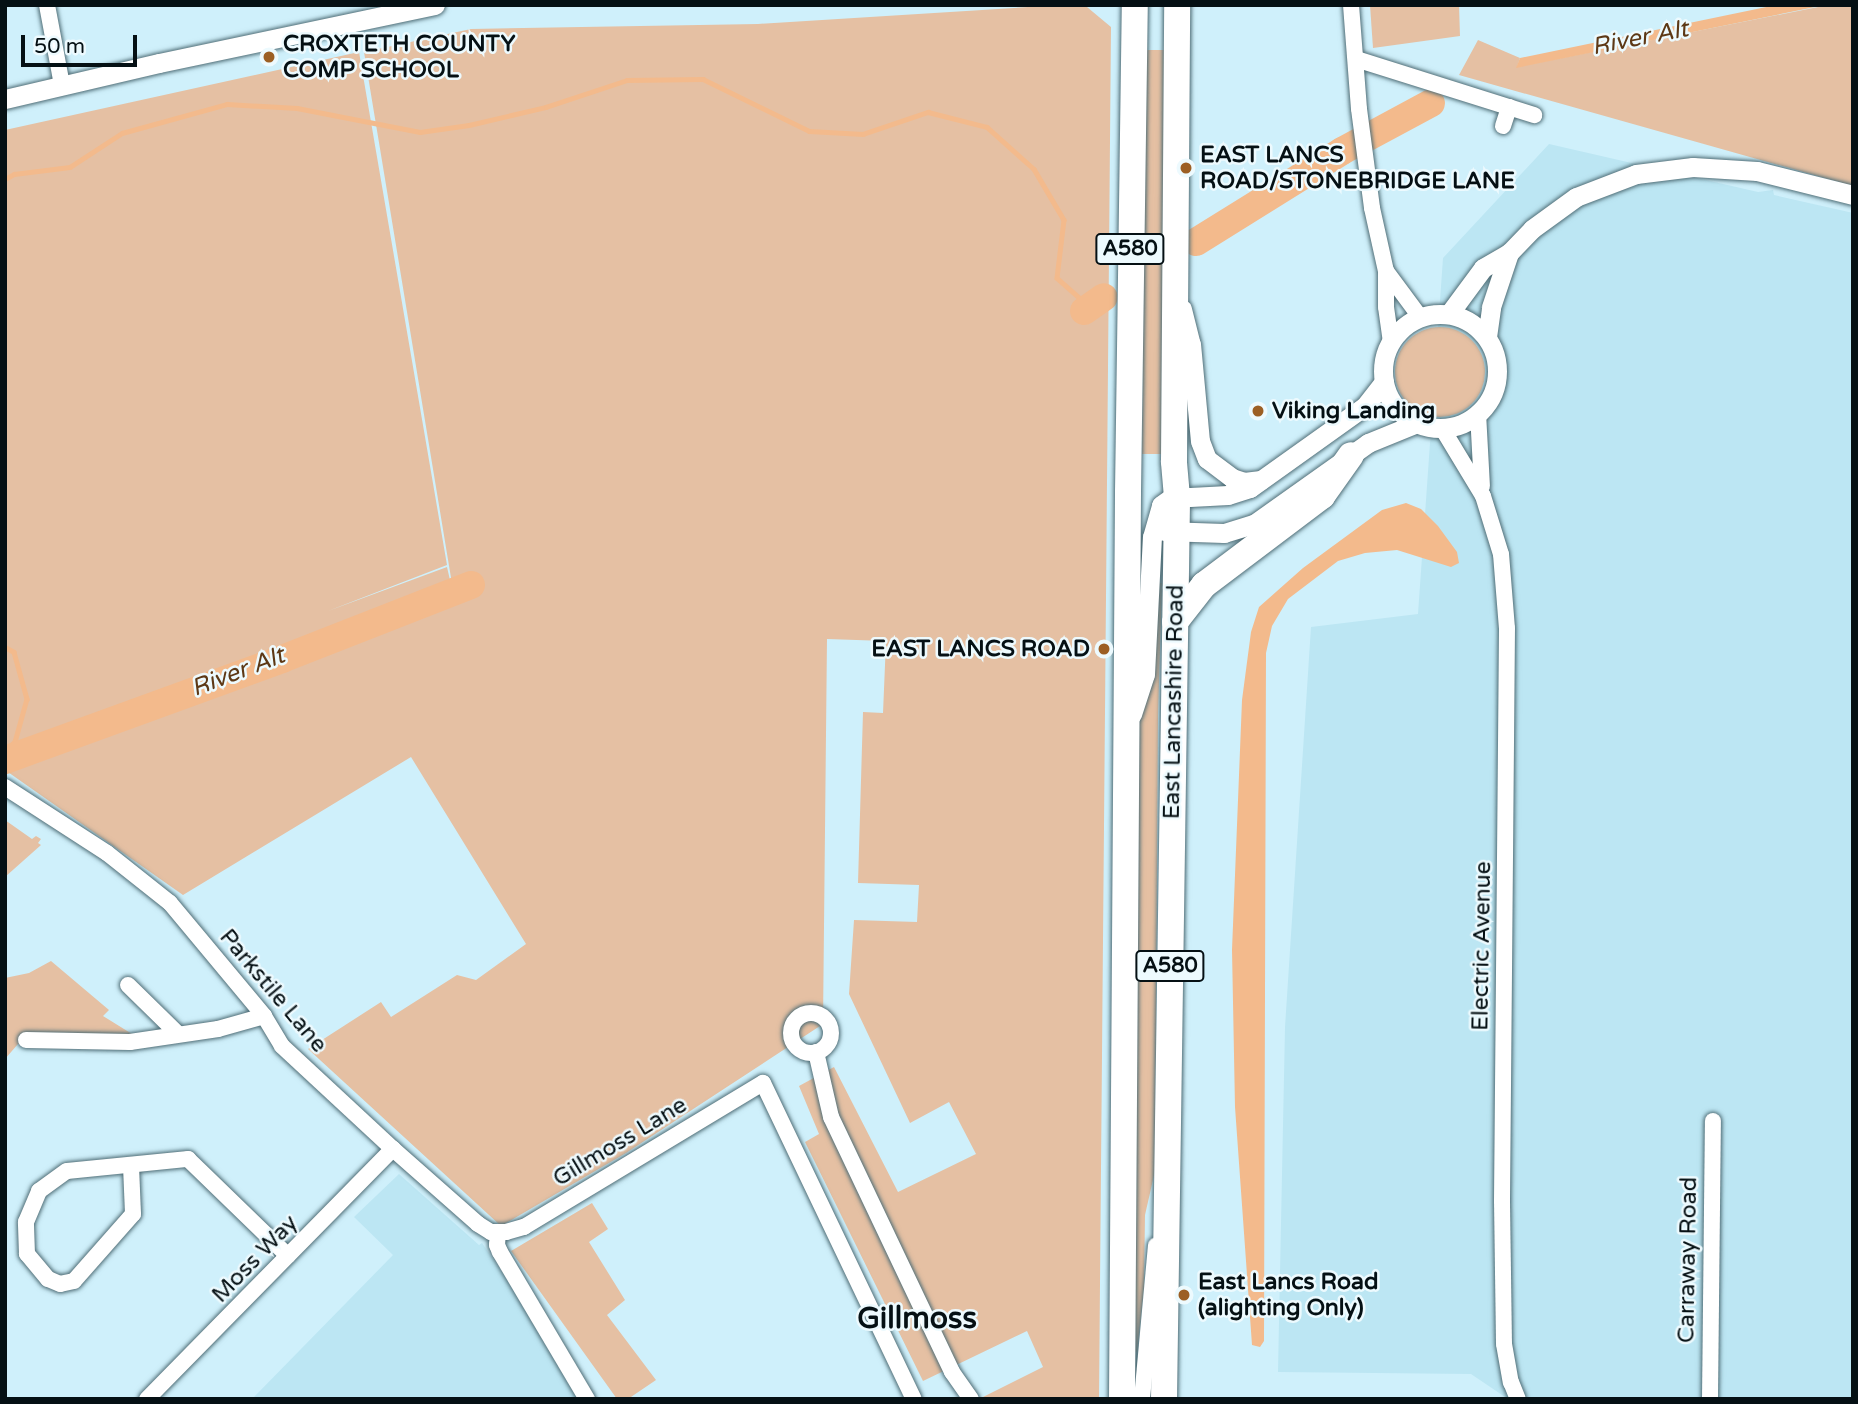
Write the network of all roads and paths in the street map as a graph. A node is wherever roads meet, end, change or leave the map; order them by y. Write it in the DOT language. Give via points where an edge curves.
graph roads {
  1 [pos="47,5"];
  2 [pos="1135,5"];
  3 [pos="1177,5"];
  4 [pos="1351,5"];
  5 [pos="425,6"];
  6 [pos="1356,59"];
  7 [pos="62,85"];
  8 [pos="5,99"];
  9 [pos="1509,107"];
  10 [pos="1534,115"];
  11 [pos="1503,126"];
  12 [pos="1853,195"];
  13 [pos="1509,253"];
  14 [pos="1386,271"];
  15 [pos="1176,282"];
  16 [pos="1450,314"];
  17 [pos="1420,317"];
  18 [pos="1487,337"];
  19 [pos="1391,341"];
  20 [pos="1384,382"];
  21 [pos="1478,414"];
  22 [pos="1418,423"];
  23 [pos="1442,428"];
  24 [pos="1351,455"];
  25 [pos="1266,479"];
  26 [pos="1128,492"];
  27 [pos="1483,496"];
  28 [pos="1177,497"];
  29 [pos="1165,530"];
  30 [pos="1175,622"];
  31 [pos="1127,732"];
  32 [pos="5,787"];
  33 [pos="128,985"];
  34 [pos="264,1016"];
  35 [pos="178,1034"];
  36 [pos="26,1040"];
  37 [pos="816,1052"];
  38 [pos="1713,1121"];
  39 [pos="393,1149"];
  40 [pos="131,1166"];
  41 [pos="1166,1171"];
  42 [pos="498,1233"];
  43 [pos="288,1256"];
  44 [pos="149,1398"];
  45 [pos="587,1399"];
  46 [pos="914,1399"];
  47 [pos="971,1399"];
  48 [pos="1122,1399"];
  49 [pos="1142,1399"];
  50 [pos="1164,1399"];
  51 [pos="1518,1399"];
  52 [pos="1710,1399"];
  1 -- 7 [label="street"];
  2 -- 26 [label="highway, East Lancashire Road / A580"];
  3 -- 15 [label="highway, East Lancashire Road / A580"];
  4 -- 6 [label="street"];
  5 -- 7 [label="street"];
  6 -- 9 [label="street"];
  6 -- 14 [label="street" via="1373,208"];
  7 -- 8 [label="street"];
  9 -- 10 [label="street"];
  9 -- 11 [label="street"];
  12 -- 13 [label="street" via="1757,171 1693,167 1636,174 1576,197 1532,229"];
  13 -- 16 [label="street" via="1483,268"];
  13 -- 18 [label="street" via="1491,307"];
  14 -- 17 [label="street"];
  14 -- 19 [label="street" via="1385,307"];
  15 -- 25 [label="street" via="1191,344 1200,441 1207,459 1232,478 1244,482"];
  15 -- 28 [label="highway, East Lancashire Road / A580"];
  16 -- 17 [label="street"];
  16 -- 18 [label="street" via="1471,322"];
  17 -- 19 [label="street"];
  18 -- 21 [label="street" via="1497,377"];
  19 -- 20 [label="street" via="1385,354"];
  20 -- 22 [label="street" via="1390,399"];
  20 -- 25 [label="street" via="1365,406"];
  21 -- 23 [label="street"];
  21 -- 27 [label="street, Electric Avenue"];
  22 -- 23 [label="street"];
  22 -- 24 [label="street" via="1382,435"];
  23 -- 27 [label="street, Electric Avenue"];
  24 -- 29 [label="street" via="1254,524 1224,533"];
  24 -- 30 [label="highway" via="1322,496 1204,584"];
  25 -- 28 [label="street" via="1239,493"];
  26 -- 29 [label="street" via="1135,508"];
  26 -- 31 [label="highway, East Lancashire Road / A580"];
  27 -- 51 [label="street, Electric Avenue" via="1501,554 1507,628 1504,1344"];
  28 -- 29 [label="highway, East Lancashire Road / A580"];
  29 -- 30 [label="highway, East Lancashire Road / A580"];
  29 -- 31 [label="street" via="1145,674"];
  30 -- 41 [label="highway, East Lancashire Road / A580"];
  31 -- 48 [label="highway, East Lancashire Road / A580"];
  32 -- 34 [label="street, Parkstile Lane" via="107,853 170,903"];
  33 -- 35 [label="street"];
  34 -- 35 [label="street"];
  34 -- 39 [label="street, Parkstile Lane" via="282,1046"];
  35 -- 36 [label="street" via="130,1042"];
  37 -- 47 [label="street" via="831,1117 952,1373"];
  38 -- 52 [label="street, Carraway Road"];
  39 -- 42 [label="street, Parkstile Lane" via="478,1224"];
  39 -- 43 [label="street, Moss Way"];
  40 -- 40 [label="street" via="67,1171 39,1191 26,1222 27,1254 48,1279 60,1284 74,1281 133,1214"];
  40 -- 43 [label="street" via="188,1159"];
  41 -- 49 [label="street" via="1149,1292"];
  41 -- 50 [label="highway, East Lancashire Road / A580"];
  42 -- 45 [label="street" via="500,1252"];
  42 -- 46 [label="street, Gillmoss Lane" via="524,1227 763,1083"];
  43 -- 44 [label="street, Moss Way"];
}
